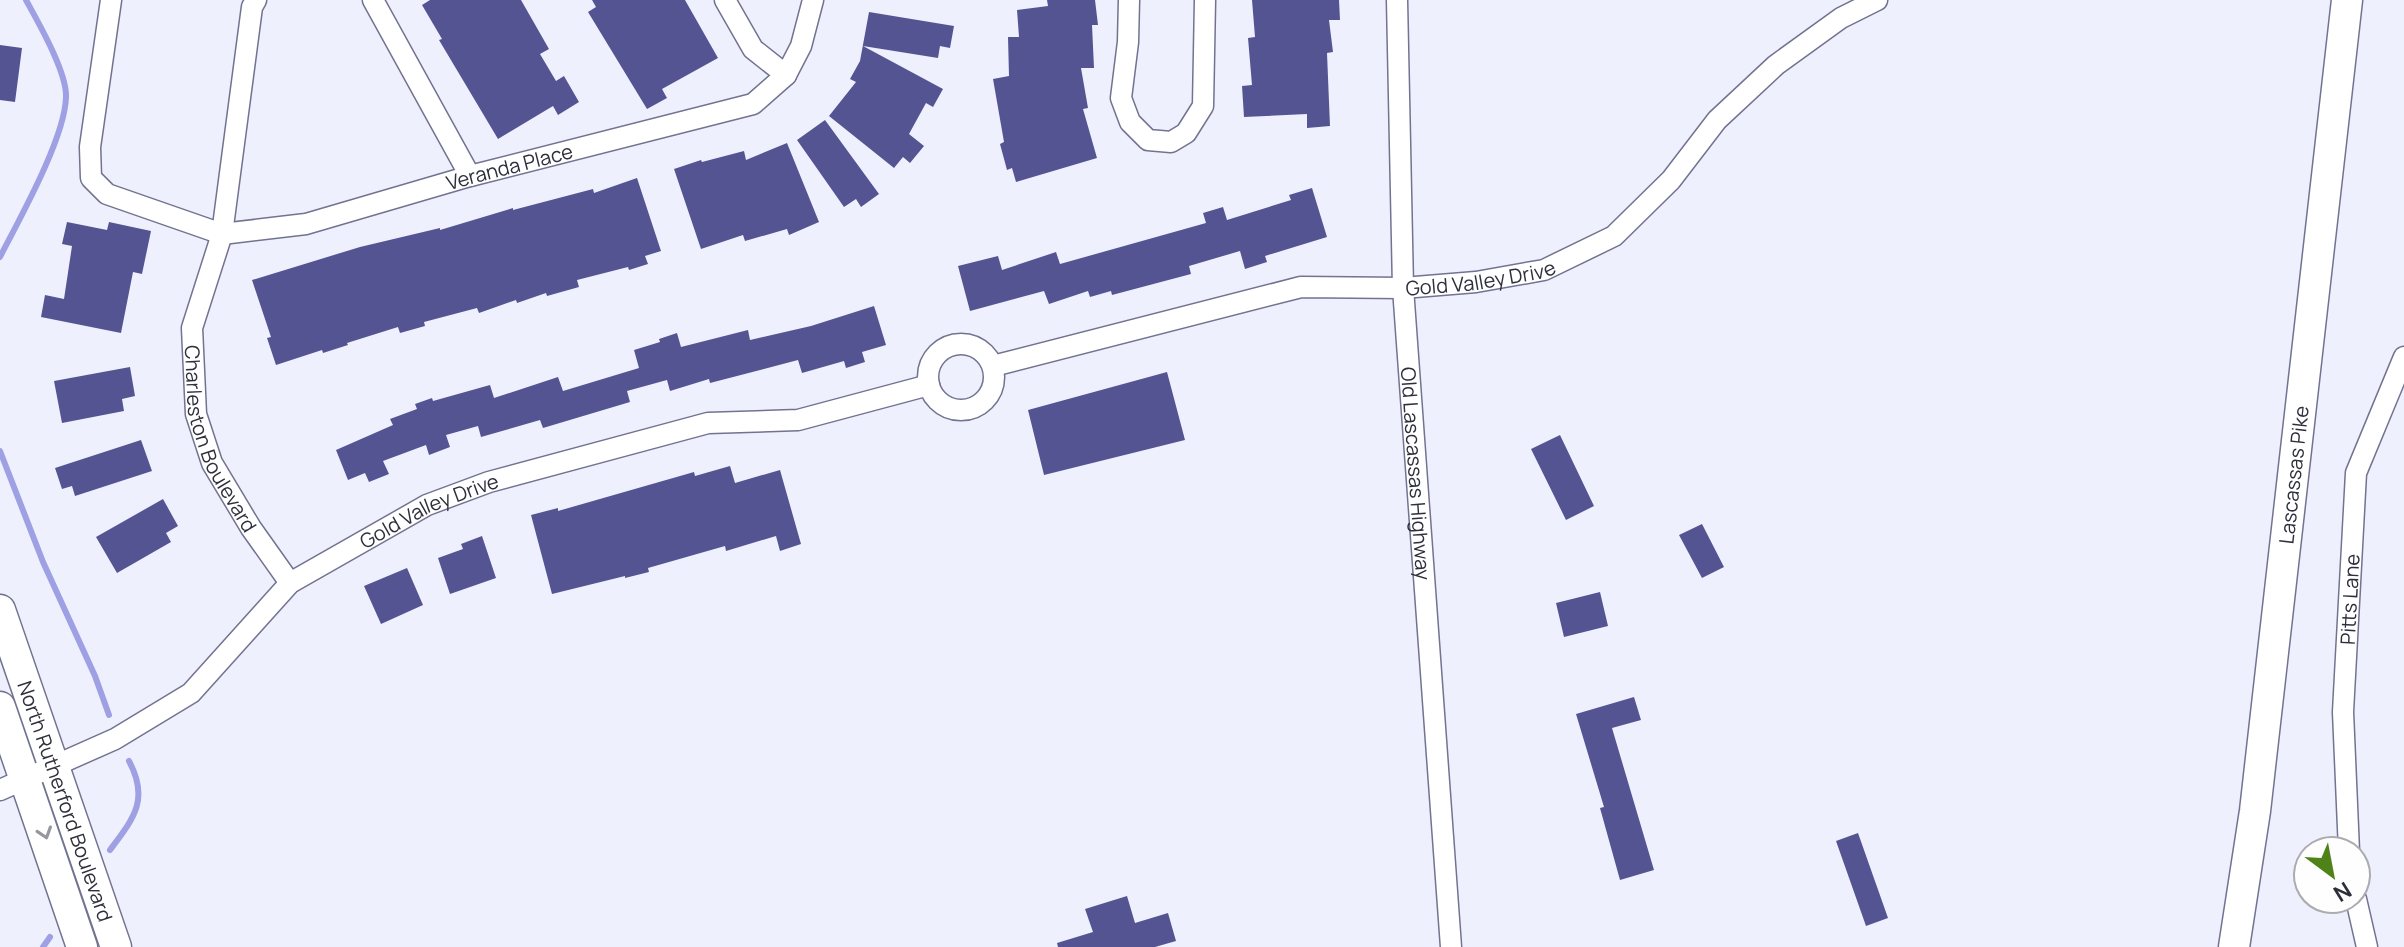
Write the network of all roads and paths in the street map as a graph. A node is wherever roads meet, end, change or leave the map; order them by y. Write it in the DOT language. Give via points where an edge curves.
graph roads {
  1 [pos="111,0"];
  2 [pos="256,0"];
  3 [pos="373,0"];
  4 [pos="725,0"];
  5 [pos="813,0"];
  6 [pos="1129,0"];
  7 [pos="1205,0"];
  8 [pos="1397,0"];
  9 [pos="1877,0"];
  10 [pos="2347,0"];
  11 [pos="786,75"];
  12 [pos="470,176"];
  13 [pos="222,234"];
  14 [pos="1403,288"];
  15 [pos="2404,357"];
  16 [pos="993,366"];
  17 [pos="929,385"];
  18 [pos="290,583"];
  19 [pos="0,610"];
  20 [pos="0,707"];
  21 [pos="56,767"];
  22 [pos="13,784"];
  23 [pos="2348,835"];
  24 [pos="2360,915"];
  25 [pos="82,947"];
  26 [pos="116,947"];
  27 [pos="1451,947"];
  28 [pos="2234,947"];
  29 [pos="2367,947"];
  1 -- 13 [label="street" via="90,147 91,178 107,194"];
  2 -- 13 [label="street, Charleston Boulevard"];
  3 -- 12 [label="street"];
  4 -- 11 [label="street" via="753,49"];
  5 -- 11 [label="street" via="801,46"];
  6 -- 7 [label="street" via="1121,98 1130,122 1148,140 1171,142 1186,133 1203,106"];
  8 -- 14 [label="street, Old Lascassas Highway"];
  9 -- 14 [label="street, Gold Valley Drive" via="1841,18 1776,65 1717,120 1671,180 1614,236 1544,270"];
  10 -- 28 [label="main road, Lascassas Pike" via="2255,811"];
  11 -- 12 [label="street, Veranda Place" via="753,104"];
  12 -- 13 [label="street, Veranda Place" via="306,224"];
  13 -- 18 [label="street, Charleston Boulevard" via="192,328 196,414 212,463"];
  14 -- 16 [label="street, Gold Valley Drive" via="1301,287"];
  14 -- 27 [label="street, Old Lascassas Highway"];
  15 -- 23 [label="street, Pitts Lane" via="2356,473 2343,712"];
  16 -- 17 [label="street" via="977,347 954,344 935,356"];
  16 -- 17 [label="street" via="987,398 970,410 939,402"];
  17 -- 18 [label="street, Gold Valley Drive" via="798,420 708,423 489,482 427,505"];
  18 -- 21 [label="street, Gold Valley Drive" via="191,693"];
  19 -- 21 [label="main road, North Rutherford Boulevard"];
  20 -- 22 [label="main road, North Rutherford Boulevard"];
  21 -- 22 [label="street, Gold Valley Drive"];
  21 -- 26 [label="main road, North Rutherford Boulevard"];
  22 -- 25 [label="main road, North Rutherford Boulevard, one-way"];
  24 -- 29 [label="street"];
}
